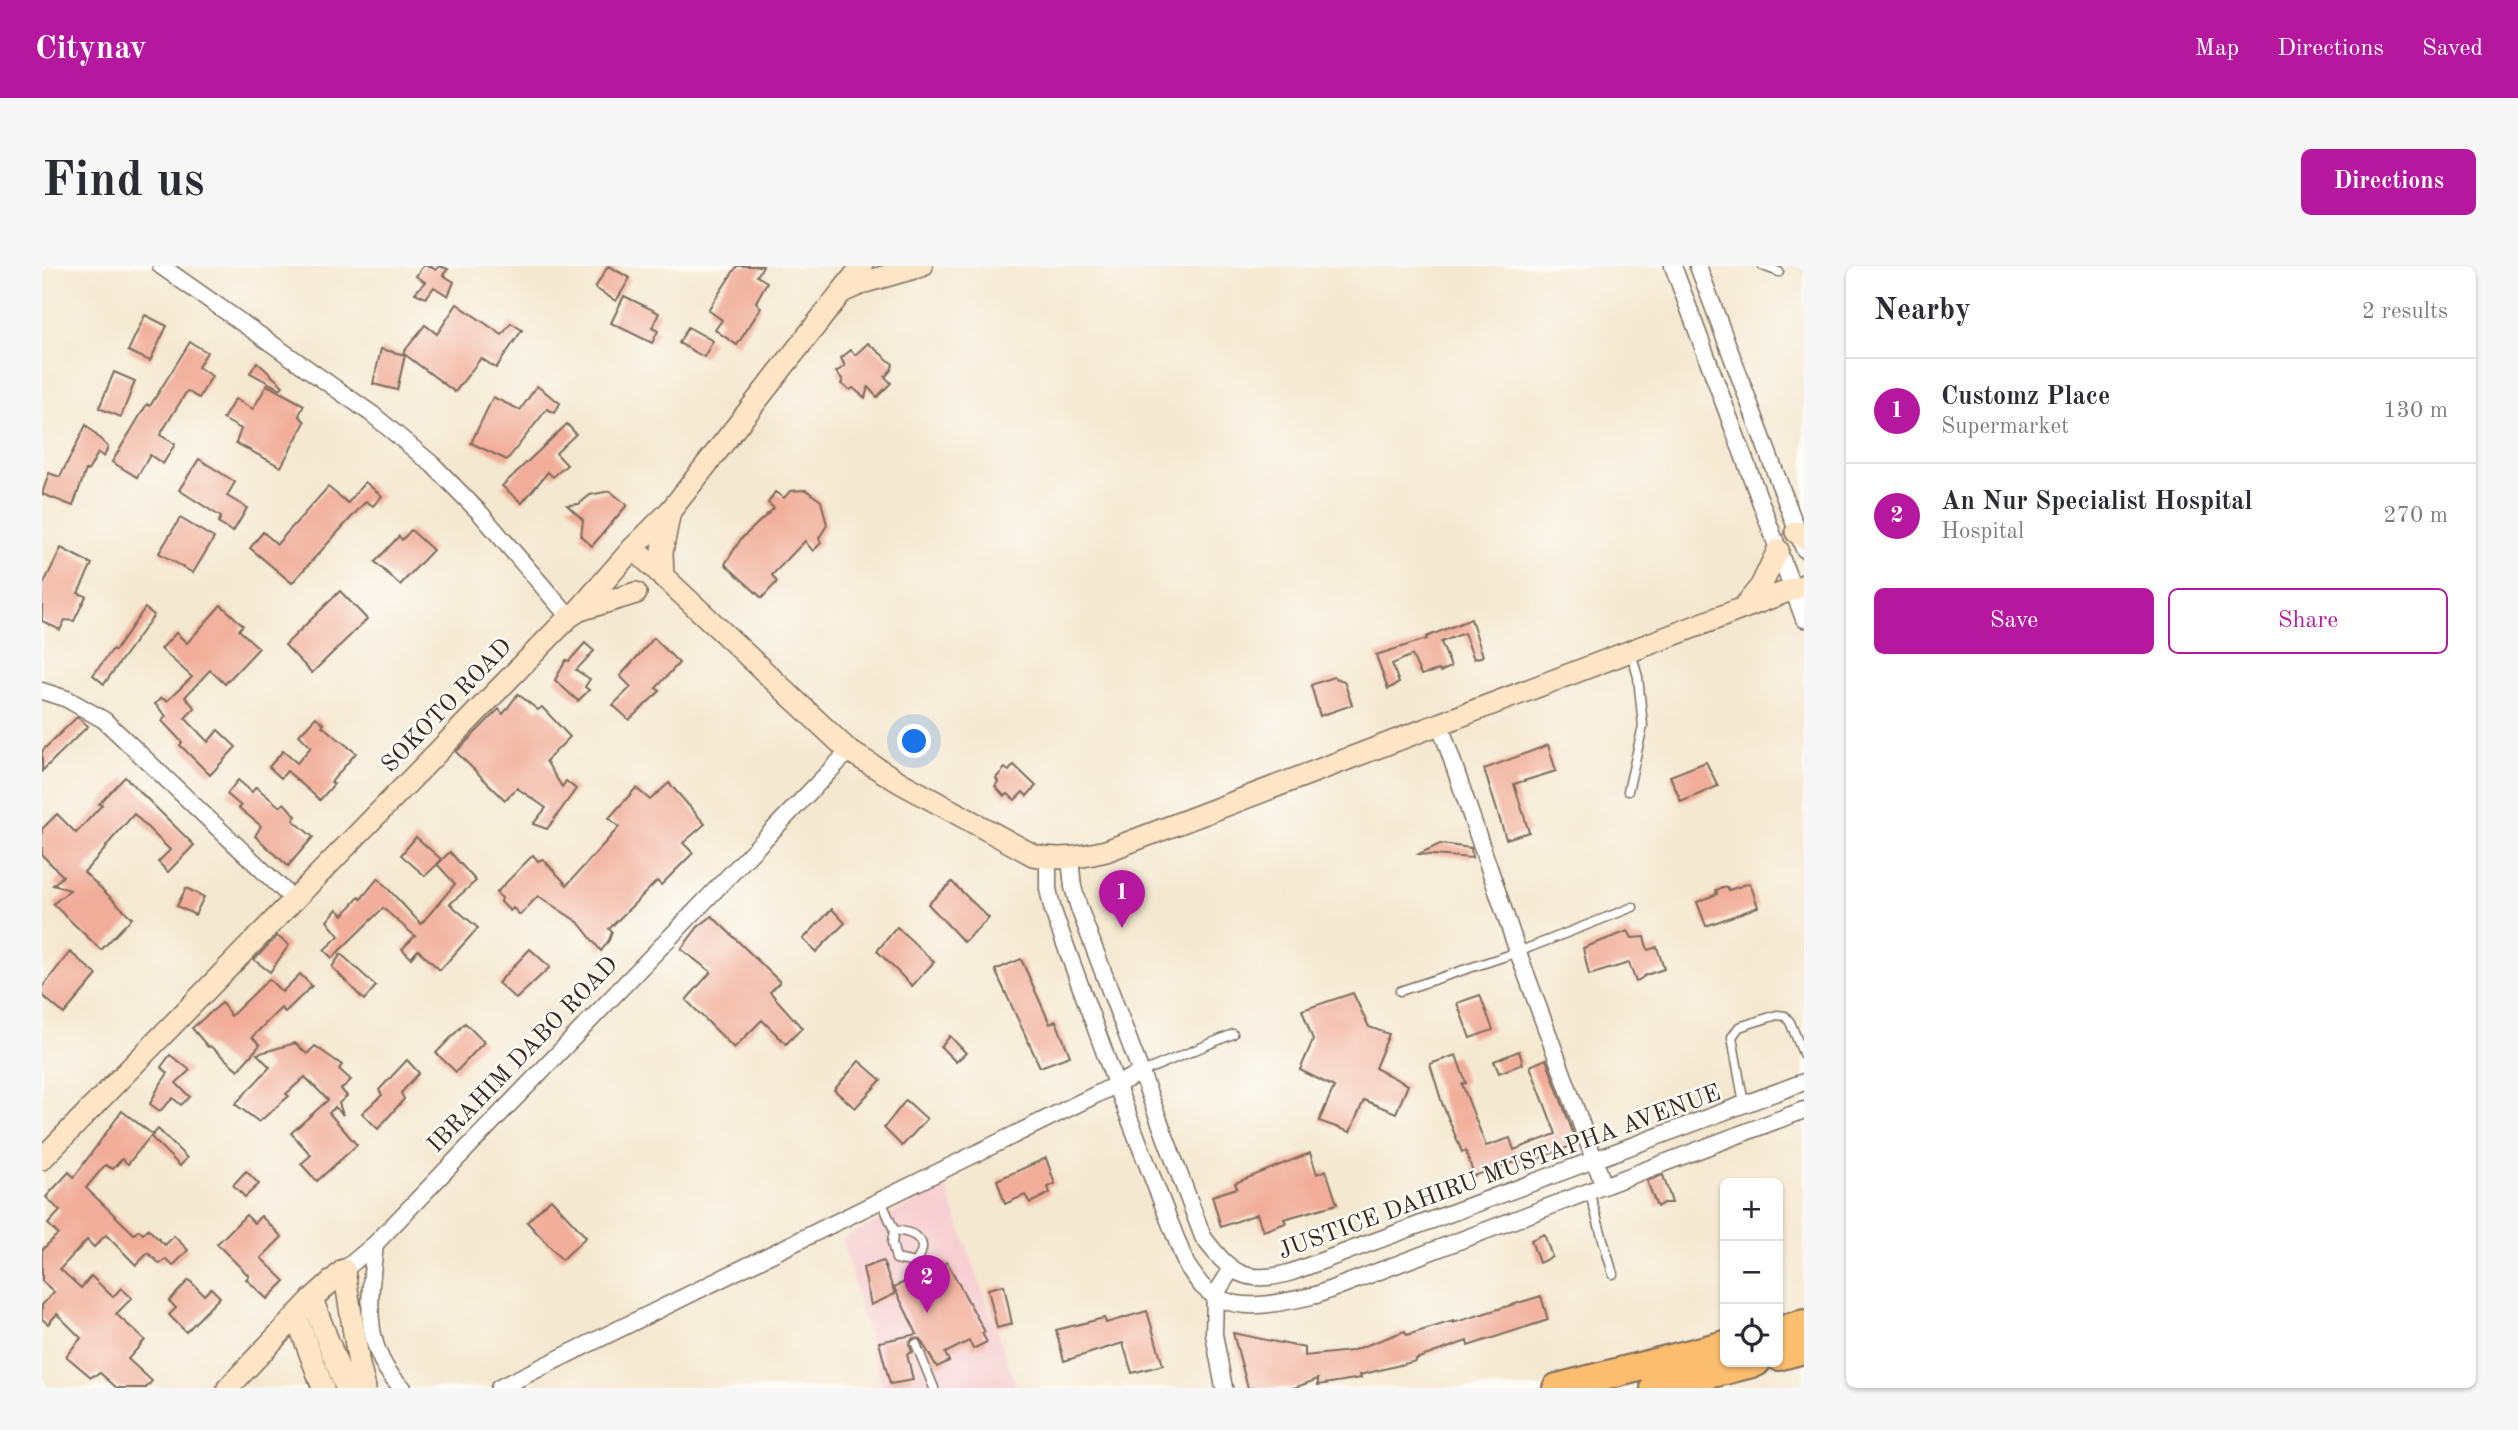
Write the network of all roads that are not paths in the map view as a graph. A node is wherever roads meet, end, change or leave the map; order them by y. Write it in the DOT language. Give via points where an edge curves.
graph roads {
  1 [pos="161,266"];
  2 [pos="862,266"];
  3 [pos="879,266"];
  4 [pos="922,266"];
  5 [pos="930,266"];
  6 [pos="1673,266"];
  7 [pos="1698,266"];
  8 [pos="1763,266"];
  9 [pos="1779,272"];
  10 [pos="842,292"];
  11 [pos="671,510"];
  12 [pos="1801,540"];
  13 [pos="633,548"];
  14 [pos="1777,550"];
  15 [pos="663,578"];
  16 [pos="1798,588"];
  17 [pos="636,593"];
  18 [pos="1738,612"];
  19 [pos="574,614"];
  20 [pos="1804,619"];
  21 [pos="1631,652"];
  22 [pos="42,691"];
  23 [pos="1440,725"];
  24 [pos="849,751"];
  25 [pos="1628,791"];
  26 [pos="1048,859"];
  27 [pos="1070,859"];
  28 [pos="294,900"];
  29 [pos="1633,907"];
  30 [pos="1518,952"];
  31 [pos="1401,991"];
  32 [pos="1233,1034"];
  33 [pos="1804,1056"];
  34 [pos="1140,1073"];
  35 [pos="1804,1082"];
  36 [pos="1116,1084"];
  37 [pos="1744,1105"];
  38 [pos="1804,1110"];
  39 [pos="42,1159"];
  40 [pos="1596,1160"];
  41 [pos="1596,1188"];
  42 [pos="881,1199"];
  43 [pos="894,1230"];
  44 [pos="375,1244"];
  45 [pos="1231,1269"];
  46 [pos="344,1270"];
  47 [pos="1613,1274"];
  48 [pos="1215,1294"];
  49 [pos="312,1299"];
  50 [pos="296,1316"];
  51 [pos="1804,1324"];
  52 [pos="1783,1330"];
  53 [pos="916,1345"];
  54 [pos="1720,1346"];
  55 [pos="1804,1349"];
  56 [pos="1783,1355"];
  57 [pos="1737,1367"];
  58 [pos="349,1376"];
  59 [pos="228,1388"];
  60 [pos="323,1388"];
  61 [pos="365,1388"];
  62 [pos="403,1388"];
  63 [pos="499,1388"];
  64 [pos="934,1388"];
  65 [pos="1224,1388"];
  66 [pos="1557,1388"];
  67 [pos="1655,1388"];
  1 -- 19 [label="street" via="372,414 433,465"];
  2 -- 10 [label="street, SOKOTO ROAD"];
  3 -- 4 [label="street"];
  4 -- 5 [label="street"];
  4 -- 10 [label="street"];
  6 -- 14 [label="street"];
  7 -- 12 [label="street"];
  8 -- 9 [label="lane"];
  10 -- 11 [label="street, SOKOTO ROAD"];
  11 -- 13 [label="street, SOKOTO ROAD"];
  11 -- 15 [label="street" via="662,552"];
  13 -- 15 [label="street"];
  13 -- 19 [label="street, SOKOTO ROAD"];
  14 -- 16 [label="street"];
  14 -- 18 [label="street" via="1761,586"];
  15 -- 24 [label="street"];
  16 -- 18 [label="street"];
  16 -- 20 [label="street"];
  17 -- 19 [label="street"];
  18 -- 21 [label="street"];
  19 -- 28 [label="street, SOKOTO ROAD"];
  21 -- 23 [label="street"];
  21 -- 25 [label="lane" via="1643,726"];
  22 -- 28 [label="street" via="104,720"];
  23 -- 27 [label="street" via="1107,852"];
  23 -- 30 [label="street"];
  24 -- 26 [label="street" via="1033,855"];
  24 -- 44 [label="street, IBRAHIM DABO ROAD"];
  26 -- 27 [label="street"];
  26 -- 36 [label="street" via="1053,911"];
  27 -- 34 [label="street" via="1079,908"];
  28 -- 39 [label="street, SOKOTO ROAD"];
  29 -- 30 [label="lane"];
  30 -- 31 [label="lane"];
  30 -- 40 [label="street"];
  32 -- 34 [label="lane"];
  33 -- 37 [label="lane" via="1785,1016 1739,1027 1732,1037"];
  34 -- 36 [label="street"];
  34 -- 45 [label="street" via="1203,1237"];
  35 -- 37 [label="street, JUSTICE DAHIRU MUSTAPHA AVENUE"];
  36 -- 42 [label="street"];
  36 -- 48 [label="street" via="1186,1264"];
  37 -- 40 [label="street, JUSTICE DAHIRU MUSTAPHA AVENUE"];
  38 -- 41 [label="street"];
  40 -- 41 [label="street"];
  40 -- 45 [label="street, JUSTICE DAHIRU MUSTAPHA AVENUE" via="1271,1279"];
  41 -- 47 [label="lane"];
  41 -- 48 [label="street" via="1316,1295 1244,1306"];
  42 -- 43 [label="lane"];
  42 -- 63 [label="street"];
  43 -- 43 [label="lane" via="891,1242 896,1259 915,1263 922,1246 918,1237"];
  44 -- 46 [label="street, IBRAHIM DABO ROAD"];
  44 -- 62 [label="street" via="370,1299 374,1345 391,1377"];
  45 -- 48 [label="street"];
  46 -- 49 [label="street, IBRAHIM DABO ROAD"];
  46 -- 58 [label="street"];
  48 -- 65 [label="street" via="1214,1334"];
  49 -- 50 [label="street, IBRAHIM DABO ROAD"];
  49 -- 58 [label="street"];
  50 -- 59 [label="street, IBRAHIM DABO ROAD"];
  50 -- 60 [label="street"];
  51 -- 52 [label="highway"];
  53 -- 64 [label="lane"];
  54 -- 66 [label="highway"];
  55 -- 56 [label="highway"];
  57 -- 67 [label="highway"];
  58 -- 61 [label="street"];
}
